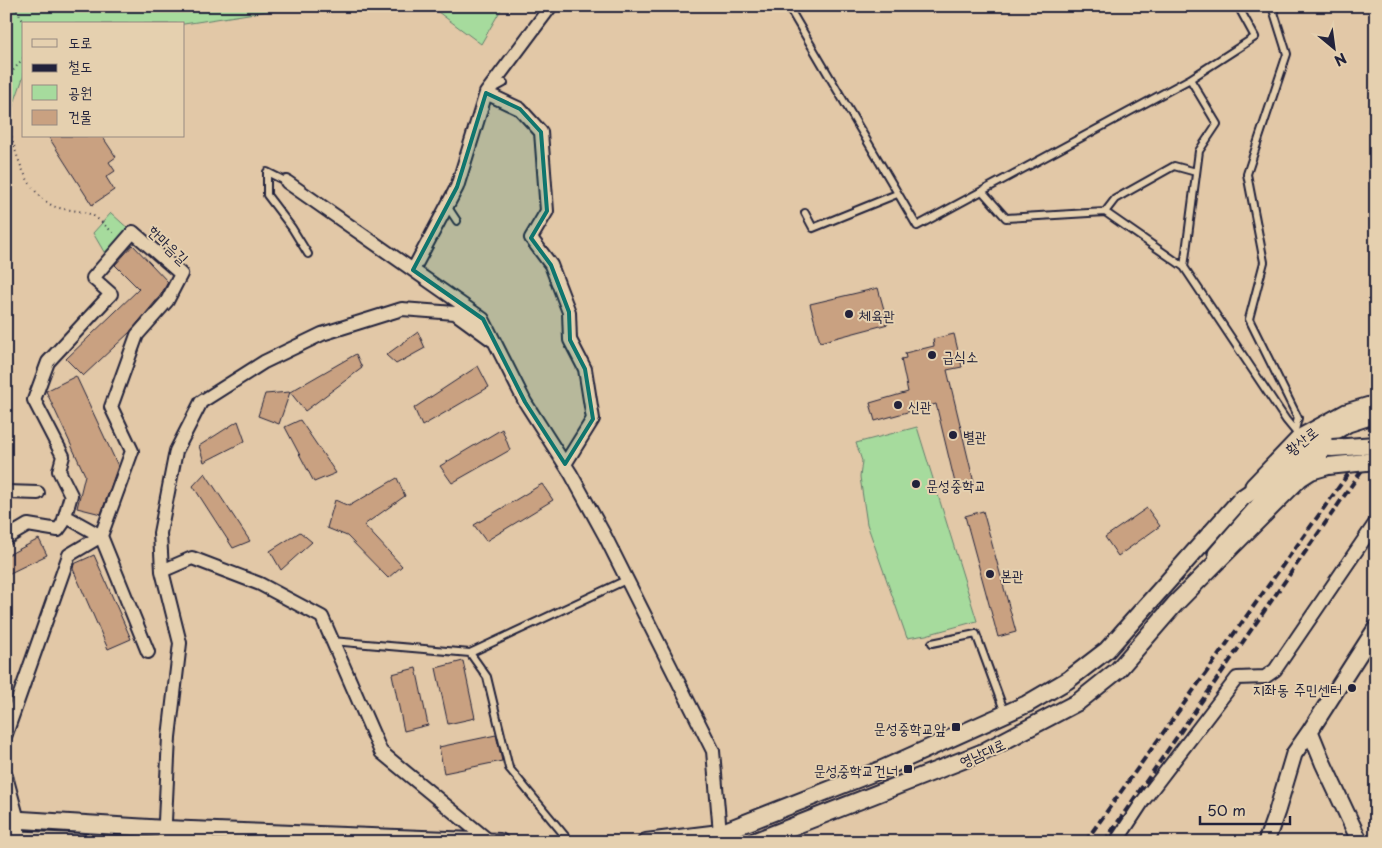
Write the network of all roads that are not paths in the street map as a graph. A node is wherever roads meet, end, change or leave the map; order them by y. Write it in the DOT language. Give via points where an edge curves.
graph roads {
  1 [pos="551,6"];
  2 [pos="788,6"];
  3 [pos="1238,6"];
  4 [pos="1272,6"];
  5 [pos="1190,79"];
  6 [pos="504,83"];
  7 [pos="486,93"];
  8 [pos="1196,172"];
  9 [pos="287,182"];
  10 [pos="983,192"];
  11 [pos="897,194"];
  12 [pos="446,206"];
  13 [pos="1105,212"];
  14 [pos="805,214"];
  15 [pos="457,221"];
  16 [pos="308,254"];
  17 [pos="1184,267"];
  18 [pos="412,270"];
  19 [pos="494,341"];
  20 [pos="1375,409"];
  21 [pos="1301,438"];
  22 [pos="1376,445"];
  23 [pos="1376,461"];
  24 [pos="565,464"];
  25 [pos="1290,467"];
  26 [pos="6,492"];
  27 [pos="38,493"];
  28 [pos="1242,498"];
  29 [pos="65,516"];
  30 [pos="1376,522"];
  31 [pos="101,536"];
  32 [pos="6,538"];
  33 [pos="162,572"];
  34 [pos="626,580"];
  35 [pos="1175,604"];
  36 [pos="1376,628"];
  37 [pos="332,641"];
  38 [pos="932,643"];
  39 [pos="148,652"];
  40 [pos="470,653"];
  41 [pos="1005,714"];
  42 [pos="1310,731"];
  43 [pos="6,734"];
  44 [pos="6,776"];
  45 [pos="12,820"];
  46 [pos="720,833"];
  47 [pos="165,835"];
  48 [pos="12,839"];
  49 [pos="489,841"];
  50 [pos="80,842"];
  51 [pos="500,842"];
  52 [pos="570,842"];
  53 [pos="646,842"];
  54 [pos="753,842"];
  55 [pos="1116,842"];
  56 [pos="1266,842"];
  57 [pos="1360,842"];
  1 -- 7 [label="street"];
  2 -- 11 [label="lane"];
  3 -- 5 [label="lane" via="1255,37"];
  4 -- 21 [label="lane" via="1287,54 1247,174 1264,262 1249,319 1298,418"];
  5 -- 8 [label="lane" via="1217,124 1199,151"];
  5 -- 10 [label="lane"];
  6 -- 7 [label="lane"];
  7 -- 12 [label="street" via="457,187"];
  7 -- 24 [label="street" via="520,108 542,132 547,211 532,238 551,265 569,312 570,340 585,369 593,419"];
  8 -- 13 [label="lane" via="1174,166 1115,199"];
  8 -- 17 [label="lane"];
  9 -- 16 [label="lane" via="267,172 267,195"];
  9 -- 18 [label="street"];
  10 -- 11 [label="lane" via="917,226"];
  10 -- 13 [label="lane" via="1006,218"];
  11 -- 14 [label="lane" via="813,228"];
  12 -- 15 [label="lane"];
  12 -- 18 [label="street"];
  13 -- 17 [label="lane"];
  17 -- 21 [label="lane"];
  18 -- 19 [label="street" via="483,319"];
  19 -- 24 [label="street" via="524,402"];
  19 -- 33 [label="street" via="455,313 402,309 322,334 264,362 201,402 176,451 160,533"];
  20 -- 21 [label="street, 황산로" via="1346,412"];
  21 -- 25 [label="street, 황산로"];
  21 -- 28 [label="street, 황산로"];
  22 -- 25 [label="main road, 영남대로, bridge" via="1332,448"];
  23 -- 35 [label="main road, 영남대로, bridge" via="1328,466 1300,478"];
  24 -- 34 [label="street"];
  25 -- 28 [label="main road, 영남대로"];
  25 -- 35 [label="street, 영남대로"];
  26 -- 27 [label="street"];
  28 -- 41 [label="main road, 영남대로" via="1107,650 1068,680"];
  29 -- 31 [label="street"];
  29 -- 31 [label="street, 한마음길" via="71,495 59,471 63,456 34,400 48,362 111,294 93,278 134,232 181,274 167,302 137,335 111,407 132,451"];
  29 -- 32 [label="street" via="58,530 28,525"];
  30 -- 55 [label="street" via="1275,670 1265,677 1237,678 1143,801"];
  31 -- 39 [label="street"];
  31 -- 43 [label="street" via="70,555"];
  33 -- 37 [label="street" via="192,558 260,584 322,618"];
  33 -- 47 [label="street" via="180,643 169,737"];
  34 -- 40 [label="lane"];
  34 -- 46 [label="street" via="713,751"];
  35 -- 54 [label="main road, 영남대로" via="1118,670 1078,702 1042,723 981,753"];
  36 -- 42 [label="street"];
  37 -- 40 [label="lane"];
  37 -- 49 [label="street" via="381,752"];
  38 -- 41 [label="lane, 영남대로" via="976,634"];
  40 -- 52 [label="lane" via="487,677 509,768"];
  41 -- 46 [label="main road, 영남대로" via="871,774"];
  42 -- 56 [label="street" via="1294,754"];
  42 -- 57 [label="street"];
  44 -- 45 [label="street"];
  45 -- 47 [label="main road"];
  45 -- 48 [label="street"];
  46 -- 53 [label="main road, 영남대로"];
  47 -- 49 [label="main road"];
  48 -- 50 [label="main road"];
  49 -- 51 [label="main road"];
}
